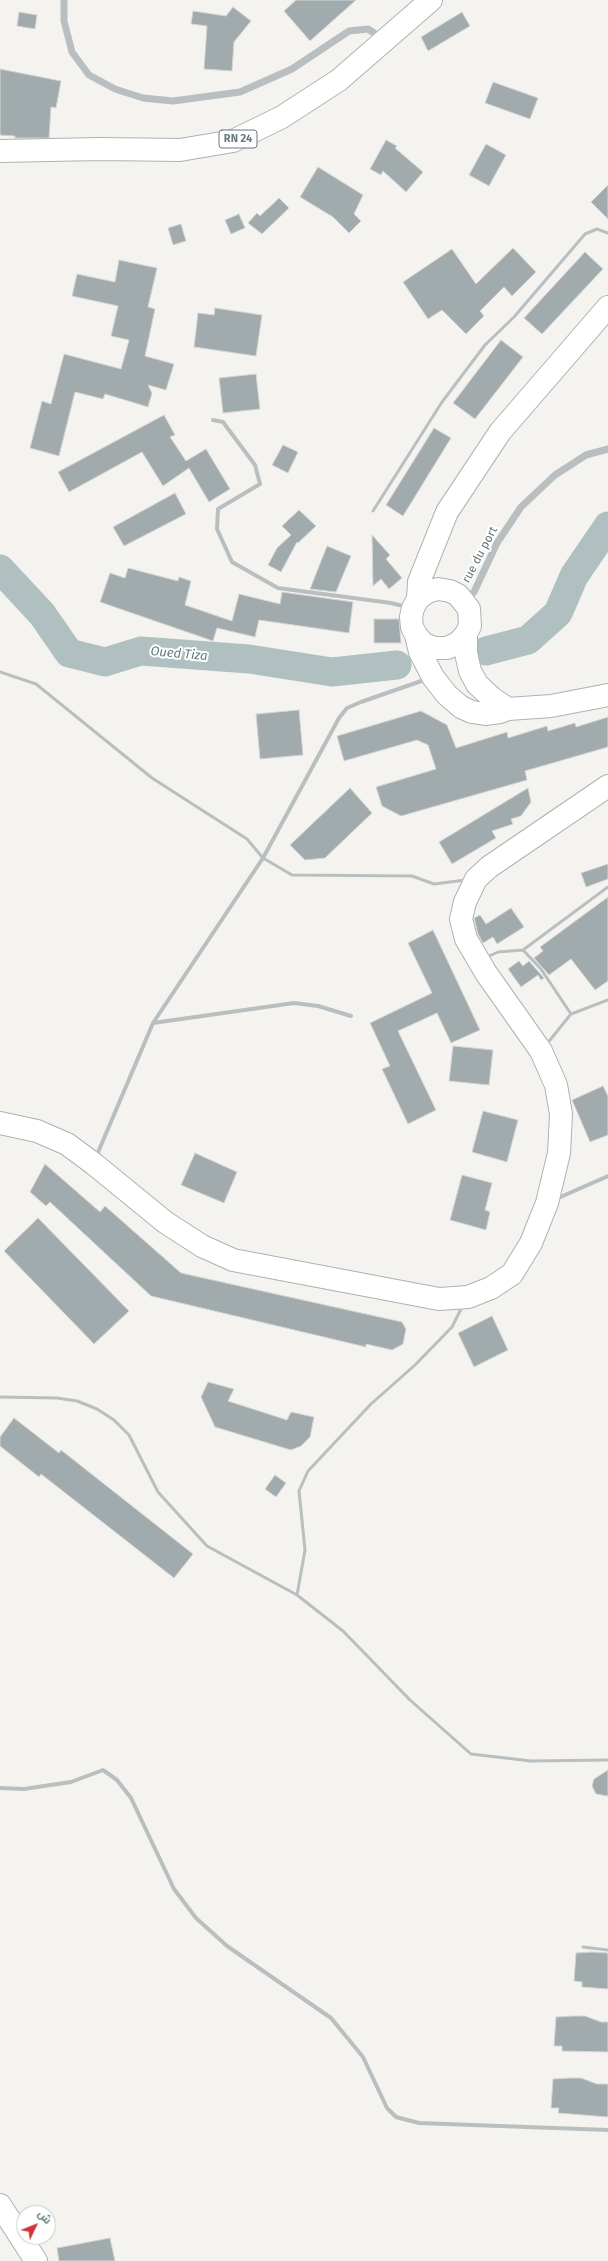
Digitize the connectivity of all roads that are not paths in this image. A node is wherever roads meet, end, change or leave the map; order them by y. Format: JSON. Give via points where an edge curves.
{"nodes":[{"id":1,"x":64,"y":0,"type":"edge"},
{"id":2,"x":431,"y":0,"type":"edge"},
{"id":3,"x":384,"y":40,"type":"junction"},
{"id":4,"x":0,"y":151,"type":"edge"},
{"id":5,"x":608,"y":233,"type":"edge"},
{"id":6,"x":608,"y":307,"type":"edge"},
{"id":7,"x":213,"y":420,"type":"dead end"},
{"id":8,"x":608,"y":449,"type":"edge"},
{"id":9,"x":373,"y":511,"type":"dead end"},
{"id":10,"x":430,"y":556,"type":"junction"},
{"id":11,"x":457,"y":596,"type":"junction"},
{"id":12,"x":416,"y":604,"type":"junction"},
{"id":13,"x":466,"y":634,"type":"junction"},
{"id":14,"x":416,"y":635,"type":"junction"},
{"id":15,"x":0,"y":672,"type":"edge"},
{"id":16,"x":433,"y":677,"type":"junction"},
{"id":17,"x":608,"y":695,"type":"edge"},
{"id":18,"x":508,"y":709,"type":"junction"},
{"id":19,"x":608,"y":786,"type":"edge"},
{"id":20,"x":263,"y":858,"type":"junction"},
{"id":21,"x":476,"y":879,"type":"junction"},
{"id":22,"x":608,"y":887,"type":"edge"},
{"id":23,"x":523,"y":950,"type":"junction"},
{"id":24,"x":479,"y":960,"type":"junction"},
{"id":25,"x":608,"y":1000,"type":"edge"},
{"id":26,"x":570,"y":1014,"type":"junction"},
{"id":27,"x":351,"y":1016,"type":"dead end"},
{"id":28,"x":153,"y":1023,"type":"junction"},
{"id":29,"x":541,"y":1051,"type":"junction"},
{"id":30,"x":0,"y":1123,"type":"edge"},
{"id":31,"x":94,"y":1164,"type":"junction"},
{"id":32,"x":608,"y":1176,"type":"edge"},
{"id":33,"x":547,"y":1203,"type":"junction"},
{"id":34,"x":468,"y":1297,"type":"junction"},
{"id":35,"x":0,"y":1397,"type":"edge"},
{"id":36,"x":297,"y":1595,"type":"junction"},
{"id":37,"x":608,"y":1760,"type":"edge"},
{"id":38,"x":0,"y":1788,"type":"edge"},
{"id":39,"x":583,"y":1947,"type":"dead end"},
{"id":40,"x":608,"y":1950,"type":"edge"},
{"id":41,"x":608,"y":2130,"type":"edge"},
{"id":42,"x":0,"y":2205,"type":"edge"},
{"id":43,"x":36,"y":2261,"type":"edge"}],
"edges":[{"from":1,"to":3,"type":"street","via":[[64,22],[72,52],[89,75],[115,89],[143,98],[173,101],[240,92],[292,69],[355,28],[368,29]]},
{"from":2,"to":3,"type":"main road","number":"RN 24"},
{"from":3,"to":4,"type":"main road","number":"RN 24","via":[[339,80],[282,118],[233,141],[180,150]]},
{"from":5,"to":9,"type":"lane","via":[[597,229],[585,234],[514,317],[484,345],[442,402]]},
{"from":6,"to":10,"type":"main road","via":[[500,432],[447,512]]},
{"from":7,"to":12,"type":"street","via":[[223,422],[255,465],[260,484],[218,509],[217,529],[232,562],[278,588]]},
{"from":8,"to":11,"type":"street","name":"rue du port","via":[[586,455],[555,475],[521,507],[497,543],[474,592]]},
{"from":10,"to":11,"type":"main road","via":[[436,576]]},
{"from":10,"to":12,"type":"main road","via":[[419,582]]},
{"from":11,"to":12,"type":"main road","via":[[438,589],[427,592]]},
{"from":11,"to":13,"type":"main road","via":[[470,617]]},
{"from":12,"to":14,"type":"main road","via":[[412,627]]},
{"from":13,"to":14,"type":"main road","via":[[458,643],[441,648],[424,644]]},
{"from":13,"to":18,"type":"main road","via":[[470,671],[477,684]]},
{"from":14,"to":16,"type":"main road","via":[[420,652]]},
{"from":15,"to":20,"type":"lane","via":[[36,684],[152,778],[247,839]]},
{"from":16,"to":18,"type":"main road","via":[[447,695],[461,707],[472,712],[485,714]]},
{"from":16,"to":20,"type":"street","via":[[347,708],[339,718]]},
{"from":17,"to":18,"type":"main road","via":[[550,706]]},
{"from":19,"to":21,"type":"main road","via":[[489,867]]},
{"from":20,"to":21,"type":"lane","via":[[292,875],[412,876],[434,884]]},
{"from":20,"to":28,"type":"street"},
{"from":21,"to":24,"type":"main road","via":[[465,902],[461,919],[466,939]]},
{"from":22,"to":23,"type":"lane"},
{"from":23,"to":24,"type":"lane","via":[[498,952]]},
{"from":23,"to":26,"type":"lane","via":[[541,969]]},
{"from":24,"to":29,"type":"main road"},
{"from":25,"to":26,"type":"lane"},
{"from":26,"to":29,"type":"lane"},
{"from":27,"to":28,"type":"street","via":[[318,1006],[294,1003]]},
{"from":28,"to":31,"type":"street"},
{"from":29,"to":33,"type":"main road","via":[[556,1085],[561,1114],[559,1153]]},
{"from":30,"to":31,"type":"main road","via":[[49,1136],[67,1144]]},
{"from":31,"to":34,"type":"main road","via":[[166,1222],[202,1246],[233,1260],[440,1299]]},
{"from":32,"to":33,"type":"street"},
{"from":33,"to":34,"type":"main road","via":[[531,1242],[512,1274],[491,1288]]},
{"from":34,"to":36,"type":"lane","via":[[452,1327],[415,1365],[371,1404],[308,1471],[299,1491],[305,1550]]},
{"from":35,"to":36,"type":"lane","via":[[77,1401],[97,1409],[114,1420],[129,1435],[158,1492],[207,1546]]},
{"from":36,"to":37,"type":"lane","via":[[344,1631],[410,1700],[471,1754],[531,1761]]},
{"from":38,"to":41,"type":"street","via":[[24,1789],[71,1782],[103,1770],[117,1780],[131,1798],[174,1889],[196,1918],[228,1946],[331,2018],[363,2057],[387,2108],[396,2117],[419,2123]]},
{"from":39,"to":40,"type":"lane"},
{"from":42,"to":43,"type":"main road"}]}
